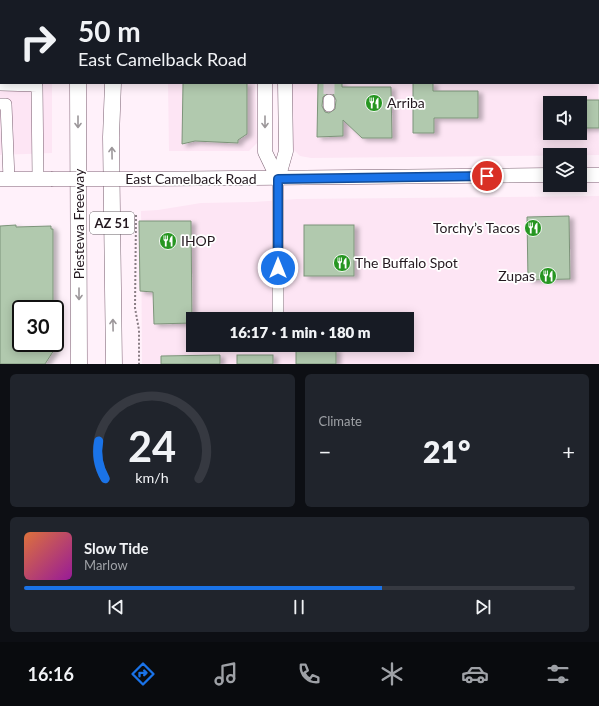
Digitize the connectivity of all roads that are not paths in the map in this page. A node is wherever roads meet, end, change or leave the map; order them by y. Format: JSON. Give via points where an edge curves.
{"nodes":[{"id":1,"x":78,"y":84,"type":"edge"},
{"id":2,"x":113,"y":84,"type":"edge"},
{"id":3,"x":265,"y":84,"type":"edge"},
{"id":4,"x":285,"y":84,"type":"edge"},
{"id":5,"x":0,"y":85,"type":"edge"},
{"id":6,"x":0,"y":104,"type":"edge"},
{"id":7,"x":543,"y":175,"type":"edge"},
{"id":8,"x":587,"y":175,"type":"edge"},
{"id":9,"x":599,"y":175,"type":"edge"},
{"id":10,"x":4,"y":179,"type":"edge"},
{"id":11,"x":278,"y":179,"type":"junction"},
{"id":12,"x":44,"y":180,"type":"junction"},
{"id":13,"x":278,"y":312,"type":"edge"},
{"id":14,"x":79,"y":364,"type":"edge"},
{"id":15,"x":114,"y":364,"type":"edge"}],
"edges":[{"from":1,"to":14,"type":"highway","name":"Piestewa Freeway","number":"AZ 51","one_way":true},
{"from":15,"to":2,"type":"highway","number":"AZ 51","one_way":true},
{"from":3,"to":11,"type":"main road","one_way":true,"via":[[265,152]]},
{"from":4,"to":11,"type":"main road","via":[[286,151]]},
{"from":5,"to":12,"type":"street","via":[[37,86]]},
{"from":6,"to":10,"type":"street","via":[[6,104]]},
{"from":7,"to":11,"type":"main road","name":"East Camelback Road"},
{"from":8,"to":9,"type":"main road"},
{"from":10,"to":12,"type":"main road","name":"East Camelback Road"},
{"from":11,"to":12,"type":"main road","name":"East Camelback Road","bridge":true},
{"from":11,"to":13,"type":"street"}]}
